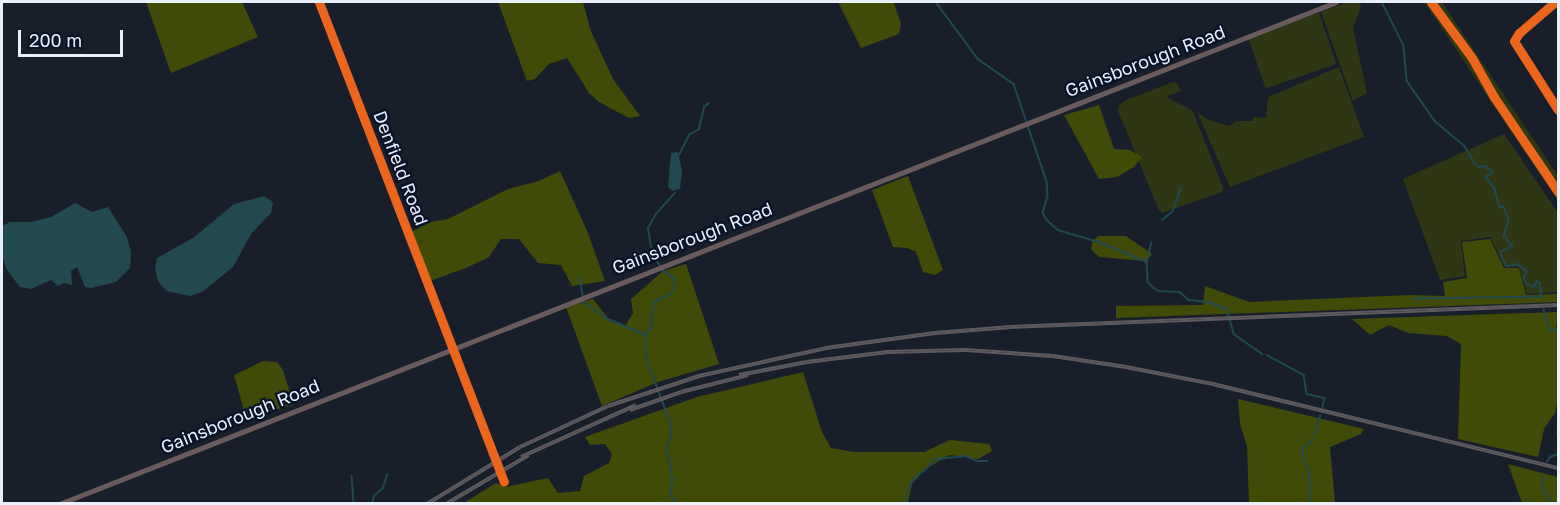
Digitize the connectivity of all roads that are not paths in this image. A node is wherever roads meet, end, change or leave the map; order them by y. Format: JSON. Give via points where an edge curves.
{"nodes":[{"id":1,"x":319,"y":2,"type":"edge"},
{"id":2,"x":1336,"y":2,"type":"edge"},
{"id":3,"x":1557,"y":2,"type":"edge"},
{"id":4,"x":1558,"y":110,"type":"edge"},
{"id":5,"x":453,"y":347,"type":"junction"},
{"id":6,"x":504,"y":482,"type":"dead end"},
{"id":7,"x":59,"y":504,"type":"edge"}],
"edges":[{"from":1,"to":5,"type":"street","name":"Denfield Road"},
{"from":2,"to":5,"type":"main road","name":"Gainsborough Road"},
{"from":3,"to":4,"type":"street","via":[[1514,41]]},
{"from":5,"to":6,"type":"street","bridge":true},
{"from":5,"to":7,"type":"main road","name":"Gainsborough Road"}]}
